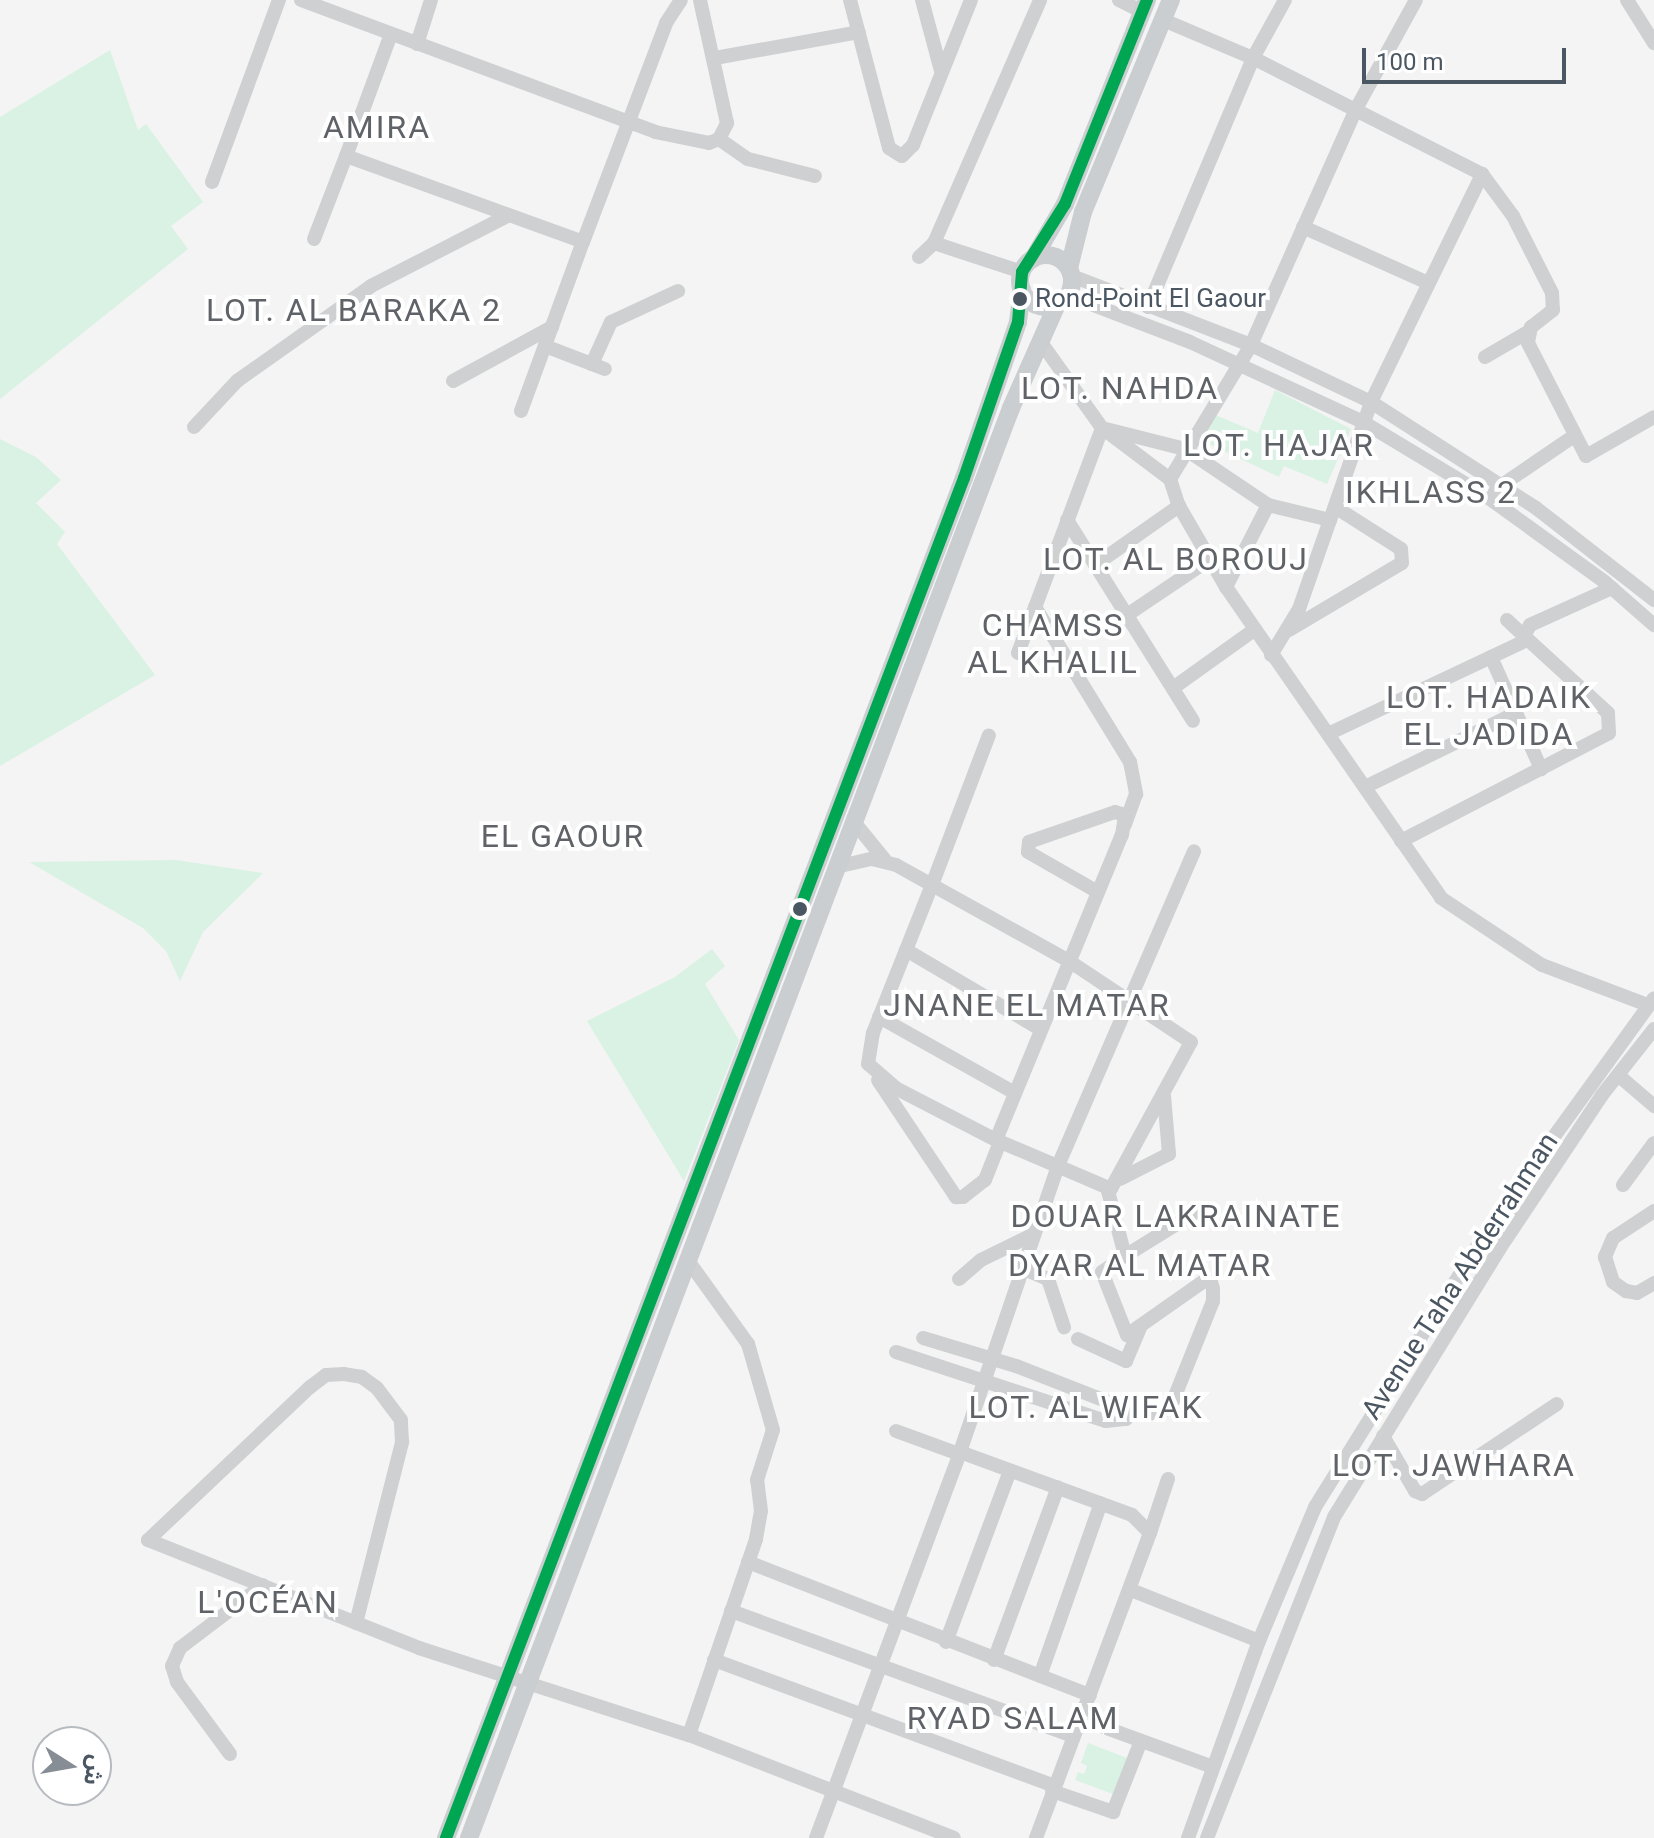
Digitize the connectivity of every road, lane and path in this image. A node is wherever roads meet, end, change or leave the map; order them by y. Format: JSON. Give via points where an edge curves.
{"nodes":[{"id":1,"x":279,"y":0,"type":"edge"},
{"id":2,"x":301,"y":0,"type":"edge"},
{"id":3,"x":431,"y":0,"type":"edge"},
{"id":4,"x":681,"y":0,"type":"edge"},
{"id":5,"x":700,"y":0,"type":"edge"},
{"id":6,"x":850,"y":0,"type":"edge"},
{"id":7,"x":922,"y":0,"type":"edge"},
{"id":8,"x":971,"y":0,"type":"edge"},
{"id":9,"x":1040,"y":0,"type":"edge"},
{"id":10,"x":1119,"y":0,"type":"edge"},
{"id":11,"x":1171,"y":0,"type":"edge"},
{"id":12,"x":1285,"y":0,"type":"edge"},
{"id":13,"x":1416,"y":0,"type":"edge"},
{"id":14,"x":1627,"y":0,"type":"edge"},
{"id":15,"x":1144,"y":5,"type":"edge"},
{"id":16,"x":1161,"y":19,"type":"junction"},
{"id":17,"x":859,"y":32,"type":"junction"},
{"id":18,"x":391,"y":34,"type":"junction"},
{"id":19,"x":1654,"y":43,"type":"edge"},
{"id":20,"x":417,"y":44,"type":"junction"},
{"id":21,"x":715,"y":58,"type":"junction"},
{"id":22,"x":1253,"y":58,"type":"junction"},
{"id":23,"x":941,"y":71,"type":"junction"},
{"id":24,"x":1356,"y":109,"type":"junction"},
{"id":25,"x":630,"y":122,"type":"junction"},
{"id":26,"x":719,"y":139,"type":"junction"},
{"id":27,"x":346,"y":156,"type":"junction"},
{"id":28,"x":1482,"y":174,"type":"junction"},
{"id":29,"x":815,"y":176,"type":"dead end"},
{"id":30,"x":212,"y":182,"type":"dead end"},
{"id":31,"x":507,"y":216,"type":"junction"},
{"id":32,"x":1303,"y":227,"type":"junction"},
{"id":33,"x":314,"y":239,"type":"dead end"},
{"id":34,"x":583,"y":242,"type":"junction"},
{"id":35,"x":934,"y":243,"type":"junction"},
{"id":36,"x":919,"y":257,"type":"dead end"},
{"id":37,"x":1070,"y":272,"type":"junction"},
{"id":38,"x":1025,"y":273,"type":"junction"},
{"id":39,"x":1426,"y":282,"type":"junction"},
{"id":40,"x":678,"y":291,"type":"dead end"},
{"id":41,"x":1060,"y":303,"type":"junction"},
{"id":42,"x":1148,"y":307,"type":"junction"},
{"id":43,"x":552,"y":327,"type":"junction"},
{"id":44,"x":1528,"y":332,"type":"junction"},
{"id":45,"x":1040,"y":341,"type":"junction"},
{"id":46,"x":1251,"y":345,"type":"junction"},
{"id":47,"x":545,"y":346,"type":"junction"},
{"id":48,"x":1485,"y":357,"type":"dead end"},
{"id":49,"x":1238,"y":363,"type":"junction"},
{"id":50,"x":453,"y":381,"type":"dead end"},
{"id":51,"x":1371,"y":402,"type":"junction"},
{"id":52,"x":521,"y":411,"type":"dead end"},
{"id":53,"x":1654,"y":417,"type":"edge"},
{"id":54,"x":1363,"y":422,"type":"junction"},
{"id":55,"x":194,"y":427,"type":"dead end"},
{"id":56,"x":1102,"y":428,"type":"junction"},
{"id":57,"x":1574,"y":436,"type":"junction"},
{"id":58,"x":1185,"y":449,"type":"junction"},
{"id":59,"x":1170,"y":479,"type":"junction"},
{"id":60,"x":1501,"y":484,"type":"junction"},
{"id":61,"x":1486,"y":496,"type":"junction"},
{"id":62,"x":1268,"y":505,"type":"junction"},
{"id":63,"x":1179,"y":506,"type":"junction"},
{"id":64,"x":1332,"y":514,"type":"junction"},
{"id":65,"x":1067,"y":520,"type":"junction"},
{"id":66,"x":1210,"y":559,"type":"junction"},
{"id":67,"x":1095,"y":565,"type":"junction"},
{"id":68,"x":1226,"y":587,"type":"junction"},
{"id":69,"x":1612,"y":588,"type":"junction"},
{"id":70,"x":1654,"y":600,"type":"edge"},
{"id":71,"x":1035,"y":607,"type":"junction"},
{"id":72,"x":1127,"y":615,"type":"junction"},
{"id":73,"x":1507,"y":620,"type":"dead end"},
{"id":74,"x":1654,"y":625,"type":"edge"},
{"id":75,"x":1254,"y":630,"type":"junction"},
{"id":76,"x":1288,"y":631,"type":"junction"},
{"id":77,"x":1526,"y":638,"type":"junction"},
{"id":78,"x":1018,"y":653,"type":"dead end"},
{"id":79,"x":1271,"y":655,"type":"junction"},
{"id":80,"x":1491,"y":657,"type":"junction"},
{"id":81,"x":1173,"y":688,"type":"junction"},
{"id":82,"x":1516,"y":713,"type":"junction"},
{"id":83,"x":1193,"y":721,"type":"dead end"},
{"id":84,"x":1328,"y":734,"type":"junction"},
{"id":85,"x":989,"y":735,"type":"dead end"},
{"id":86,"x":1541,"y":769,"type":"junction"},
{"id":87,"x":1365,"y":787,"type":"junction"},
{"id":88,"x":854,"y":822,"type":"junction"},
{"id":89,"x":1125,"y":825,"type":"junction"},
{"id":90,"x":1401,"y":841,"type":"junction"},
{"id":91,"x":1194,"y":851,"type":"dead end"},
{"id":92,"x":885,"y":861,"type":"junction"},
{"id":93,"x":836,"y":867,"type":"junction"},
{"id":94,"x":932,"y":885,"type":"junction"},
{"id":95,"x":1096,"y":891,"type":"junction"},
{"id":96,"x":906,"y":950,"type":"junction"},
{"id":97,"x":1069,"y":961,"type":"junction"},
{"id":98,"x":1132,"y":1000,"type":"junction"},
{"id":99,"x":1651,"y":1002,"type":"edge"},
{"id":100,"x":879,"y":1017,"type":"junction"},
{"id":101,"x":1040,"y":1029,"type":"junction"},
{"id":102,"x":1654,"y":1029,"type":"edge"},
{"id":103,"x":874,"y":1073,"type":"junction"},
{"id":104,"x":1618,"y":1075,"type":"junction"},
{"id":105,"x":1015,"y":1093,"type":"junction"},
{"id":106,"x":1164,"y":1096,"type":"junction"},
{"id":107,"x":1654,"y":1106,"type":"edge"},
{"id":108,"x":998,"y":1141,"type":"junction"},
{"id":109,"x":1654,"y":1143,"type":"edge"},
{"id":110,"x":1057,"y":1168,"type":"junction"},
{"id":111,"x":1119,"y":1179,"type":"junction"},
{"id":112,"x":1623,"y":1185,"type":"dead end"},
{"id":113,"x":1108,"y":1191,"type":"junction"},
{"id":114,"x":1198,"y":1211,"type":"dead end"},
{"id":115,"x":1654,"y":1211,"type":"edge"},
{"id":116,"x":1034,"y":1234,"type":"junction"},
{"id":117,"x":678,"y":1235,"type":"junction"},
{"id":118,"x":692,"y":1254,"type":"junction"},
{"id":119,"x":1125,"y":1256,"type":"junction"},
{"id":120,"x":1022,"y":1268,"type":"junction"},
{"id":121,"x":959,"y":1279,"type":"dead end"},
{"id":122,"x":1654,"y":1283,"type":"edge"},
{"id":123,"x":1142,"y":1326,"type":"junction"},
{"id":124,"x":1064,"y":1327,"type":"dead end"},
{"id":125,"x":923,"y":1338,"type":"dead end"},
{"id":126,"x":1078,"y":1339,"type":"dead end"},
{"id":127,"x":896,"y":1352,"type":"dead end"},
{"id":128,"x":991,"y":1358,"type":"junction"},
{"id":129,"x":984,"y":1377,"type":"junction"},
{"id":130,"x":1557,"y":1404,"type":"dead end"},
{"id":131,"x":1127,"y":1414,"type":"junction"},
{"id":132,"x":896,"y":1431,"type":"dead end"},
{"id":133,"x":1383,"y":1436,"type":"junction"},
{"id":134,"x":959,"y":1453,"type":"junction"},
{"id":135,"x":1010,"y":1471,"type":"junction"},
{"id":136,"x":1168,"y":1479,"type":"dead end"},
{"id":137,"x":1058,"y":1487,"type":"junction"},
{"id":138,"x":1101,"y":1503,"type":"junction"},
{"id":139,"x":1150,"y":1533,"type":"junction"},
{"id":140,"x":748,"y":1562,"type":"junction"},
{"id":141,"x":263,"y":1585,"type":"junction"},
{"id":142,"x":1131,"y":1590,"type":"junction"},
{"id":143,"x":731,"y":1611,"type":"junction"},
{"id":144,"x":356,"y":1623,"type":"junction"},
{"id":145,"x":895,"y":1623,"type":"junction"},
{"id":146,"x":1259,"y":1641,"type":"junction"},
{"id":147,"x":946,"y":1642,"type":"junction"},
{"id":148,"x":714,"y":1660,"type":"junction"},
{"id":149,"x":994,"y":1660,"type":"junction"},
{"id":150,"x":878,"y":1669,"type":"junction"},
{"id":151,"x":512,"y":1676,"type":"junction"},
{"id":152,"x":1040,"y":1676,"type":"junction"},
{"id":153,"x":532,"y":1682,"type":"junction"},
{"id":154,"x":1090,"y":1695,"type":"junction"},
{"id":155,"x":862,"y":1715,"type":"junction"},
{"id":156,"x":1079,"y":1718,"type":"junction"},
{"id":157,"x":689,"y":1735,"type":"junction"},
{"id":158,"x":1072,"y":1736,"type":"junction"},
{"id":159,"x":1141,"y":1741,"type":"junction"},
{"id":160,"x":230,"y":1754,"type":"dead end"},
{"id":161,"x":1213,"y":1767,"type":"junction"},
{"id":162,"x":1053,"y":1789,"type":"junction"},
{"id":163,"x":832,"y":1792,"type":"junction"},
{"id":164,"x":446,"y":1838,"type":"edge"},
{"id":165,"x":469,"y":1838,"type":"edge"},
{"id":166,"x":816,"y":1838,"type":"edge"},
{"id":167,"x":954,"y":1838,"type":"edge"},
{"id":168,"x":1036,"y":1838,"type":"edge"},
{"id":169,"x":1188,"y":1838,"type":"edge"},
{"id":170,"x":1207,"y":1838,"type":"edge"}],
"edges":[{"from":1,"to":30,"type":"street"},
{"from":2,"to":18,"type":"street"},
{"from":3,"to":20,"type":"street"},
{"from":4,"to":25,"type":"street","via":[[666,23]]},
{"from":5,"to":21,"type":"street"},
{"from":6,"to":17,"type":"street"},
{"from":7,"to":23,"type":"street"},
{"from":8,"to":23,"type":"street"},
{"from":9,"to":35,"type":"street"},
{"from":10,"to":15,"type":"street"},
{"from":11,"to":16,"type":"main road"},
{"from":12,"to":22,"type":"street"},
{"from":13,"to":24,"type":"street"},
{"from":14,"to":19,"type":"street"},
{"from":15,"to":38,"type":"main road","via":[[1065,204]]},
{"from":16,"to":22,"type":"street"},
{"from":16,"to":37,"type":"main road","via":[[1083,212]]},
{"from":17,"to":21,"type":"street"},
{"from":17,"to":23,"type":"street","via":[[887,139],[897,156],[906,155],[913,145]]},
{"from":18,"to":20,"type":"street"},
{"from":18,"to":27,"type":"street"},
{"from":20,"to":25,"type":"street"},
{"from":21,"to":26,"type":"street","via":[[727,123]]},
{"from":22,"to":24,"type":"street"},
{"from":22,"to":42,"type":"street"},
{"from":24,"to":28,"type":"street"},
{"from":24,"to":32,"type":"street"},
{"from":25,"to":26,"type":"street","via":[[686,141]]},
{"from":25,"to":34,"type":"street"},
{"from":26,"to":29,"type":"street","via":[[748,159]]},
{"from":27,"to":31,"type":"street"},
{"from":27,"to":33,"type":"street"},
{"from":28,"to":39,"type":"street"},
{"from":28,"to":44,"type":"street","via":[[1513,216],[1555,301],[1553,310]]},
{"from":31,"to":34,"type":"street"},
{"from":31,"to":55,"type":"street","via":[[371,286],[237,381]]},
{"from":32,"to":39,"type":"street"},
{"from":32,"to":46,"type":"street"},
{"from":34,"to":43,"type":"street"},
{"from":35,"to":36,"type":"street"},
{"from":35,"to":38,"type":"street"},
{"from":37,"to":38,"type":"main road","via":[[1048,255]]},
{"from":37,"to":41,"type":"main road"},
{"from":37,"to":42,"type":"street"},
{"from":38,"to":41,"type":"main road","via":[[1040,306]]},
{"from":38,"to":117,"type":"main road","via":[[1018,322],[986,418]]},
{"from":39,"to":51,"type":"street"},
{"from":40,"to":47,"type":"street","via":[[611,322],[599,366]]},
{"from":41,"to":45,"type":"main road"},
{"from":41,"to":49,"type":"street","via":[[1088,303]]},
{"from":42,"to":46,"type":"street"},
{"from":43,"to":47,"type":"street"},
{"from":43,"to":50,"type":"street"},
{"from":44,"to":48,"type":"street"},
{"from":44,"to":57,"type":"street","via":[[1533,358]]},
{"from":45,"to":56,"type":"street"},
{"from":45,"to":88,"type":"main road"},
{"from":46,"to":49,"type":"street"},
{"from":46,"to":51,"type":"street"},
{"from":47,"to":52,"type":"street"},
{"from":49,"to":54,"type":"street"},
{"from":49,"to":58,"type":"street"},
{"from":51,"to":54,"type":"street"},
{"from":51,"to":60,"type":"street"},
{"from":53,"to":57,"type":"street","via":[[1586,456]]},
{"from":54,"to":61,"type":"street"},
{"from":54,"to":64,"type":"street"},
{"from":56,"to":58,"type":"street"},
{"from":56,"to":59,"type":"street"},
{"from":56,"to":65,"type":"street"},
{"from":57,"to":60,"type":"street"},
{"from":58,"to":59,"type":"street"},
{"from":58,"to":62,"type":"street"},
{"from":59,"to":63,"type":"street"},
{"from":60,"to":61,"type":"street"},
{"from":60,"to":70,"type":"street"},
{"from":61,"to":69,"type":"street"},
{"from":62,"to":64,"type":"street"},
{"from":62,"to":68,"type":"street"},
{"from":63,"to":66,"type":"street"},
{"from":63,"to":67,"type":"street"},
{"from":64,"to":76,"type":"street"},
{"from":64,"to":76,"type":"street","via":[[1401,549],[1402,563]]},
{"from":65,"to":67,"type":"street"},
{"from":65,"to":71,"type":"street"},
{"from":66,"to":68,"type":"street"},
{"from":66,"to":72,"type":"street"},
{"from":67,"to":72,"type":"street"},
{"from":68,"to":75,"type":"street"},
{"from":69,"to":74,"type":"street"},
{"from":69,"to":77,"type":"street","via":[[1530,625]]},
{"from":71,"to":78,"type":"street"},
{"from":71,"to":89,"type":"street","via":[[1130,762],[1136,794]]},
{"from":72,"to":81,"type":"street"},
{"from":73,"to":77,"type":"street"},
{"from":75,"to":79,"type":"street"},
{"from":75,"to":81,"type":"street"},
{"from":76,"to":79,"type":"street"},
{"from":77,"to":80,"type":"street"},
{"from":77,"to":86,"type":"street","via":[[1610,718],[1604,738]]},
{"from":79,"to":84,"type":"street"},
{"from":80,"to":82,"type":"street"},
{"from":80,"to":84,"type":"street"},
{"from":81,"to":83,"type":"street"},
{"from":82,"to":86,"type":"street"},
{"from":82,"to":87,"type":"street"},
{"from":84,"to":87,"type":"street"},
{"from":85,"to":94,"type":"street"},
{"from":86,"to":90,"type":"street"},
{"from":87,"to":90,"type":"street"},
{"from":88,"to":92,"type":"street"},
{"from":88,"to":93,"type":"main road"},
{"from":89,"to":95,"type":"street"},
{"from":89,"to":95,"type":"street","via":[[1124,813],[1115,812],[1027,845],[1028,852]]},
{"from":90,"to":99,"type":"street","via":[[1452,909],[1542,965]]},
{"from":91,"to":98,"type":"street"},
{"from":92,"to":93,"type":"street","via":[[860,859]]},
{"from":92,"to":94,"type":"street"},
{"from":93,"to":118,"type":"main road"},
{"from":94,"to":96,"type":"street"},
{"from":94,"to":97,"type":"street"},
{"from":95,"to":97,"type":"street"},
{"from":96,"to":100,"type":"street"},
{"from":96,"to":101,"type":"street"},
{"from":97,"to":98,"type":"street"},
{"from":97,"to":101,"type":"street"},
{"from":98,"to":106,"type":"street","via":[[1191,1042]]},
{"from":98,"to":110,"type":"street"},
{"from":99,"to":146,"type":"street","name":"Avenue Taha Abderrahman","via":[[1521,1179],[1352,1444],[1315,1507]]},
{"from":100,"to":103,"type":"street","via":[[866,1055]]},
{"from":100,"to":105,"type":"street"},
{"from":101,"to":105,"type":"street"},
{"from":102,"to":104,"type":"street","name":"Avenue Taha Abderrahman"},
{"from":103,"to":108,"type":"street"},
{"from":103,"to":108,"type":"street","via":[[956,1197],[985,1180]]},
{"from":104,"to":107,"type":"street"},
{"from":104,"to":133,"type":"street","name":"Avenue Taha Abderrahman"},
{"from":105,"to":108,"type":"street"},
{"from":106,"to":111,"type":"street"},
{"from":106,"to":111,"type":"street","via":[[1169,1154]]},
{"from":108,"to":110,"type":"street"},
{"from":109,"to":112,"type":"street"},
{"from":110,"to":113,"type":"street"},
{"from":110,"to":116,"type":"street"},
{"from":111,"to":113,"type":"street"},
{"from":113,"to":119,"type":"street"},
{"from":114,"to":119,"type":"street"},
{"from":115,"to":122,"type":"street","via":[[1613,1238],[1605,1257],[1613,1282],[1626,1291],[1637,1293]]},
{"from":116,"to":120,"type":"street"},
{"from":116,"to":121,"type":"street","via":[[1003,1247]]},
{"from":117,"to":118,"type":"main road"},
{"from":117,"to":151,"type":"main road"},
{"from":118,"to":140,"type":"street","via":[[739,1326],[771,1415],[773,1438],[757,1480],[760,1524]]},
{"from":118,"to":153,"type":"main road"},
{"from":119,"to":123,"type":"street","via":[[1102,1272],[1127,1335]]},
{"from":120,"to":124,"type":"street","via":[[1048,1279]]},
{"from":120,"to":128,"type":"street"},
{"from":123,"to":126,"type":"street","via":[[1126,1361]]},
{"from":123,"to":131,"type":"street","via":[[1200,1283],[1211,1282],[1213,1301],[1171,1406],[1160,1413]]},
{"from":125,"to":128,"type":"street"},
{"from":127,"to":129,"type":"street"},
{"from":128,"to":129,"type":"street"},
{"from":128,"to":131,"type":"street","via":[[1116,1405]]},
{"from":129,"to":131,"type":"street","via":[[1106,1421],[1122,1422]]},
{"from":129,"to":134,"type":"street"},
{"from":130,"to":133,"type":"street","via":[[1422,1494],[1415,1491]]},
{"from":132,"to":134,"type":"street"},
{"from":133,"to":170,"type":"street","name":"Avenue Taha Abderrahman","via":[[1334,1517]]},
{"from":134,"to":135,"type":"street"},
{"from":134,"to":145,"type":"street"},
{"from":135,"to":137,"type":"street"},
{"from":135,"to":147,"type":"street"},
{"from":136,"to":139,"type":"street"},
{"from":137,"to":138,"type":"street"},
{"from":137,"to":149,"type":"street"},
{"from":138,"to":139,"type":"street","via":[[1132,1515]]},
{"from":138,"to":152,"type":"street"},
{"from":139,"to":142,"type":"street"},
{"from":140,"to":143,"type":"street"},
{"from":140,"to":145,"type":"street"},
{"from":141,"to":144,"type":"street"},
{"from":141,"to":144,"type":"street","via":[[148,1540],[310,1387],[326,1375],[362,1377],[392,1402],[401,1420],[402,1442]]},
{"from":141,"to":160,"type":"street","via":[[180,1648],[172,1666],[177,1682]]},
{"from":142,"to":146,"type":"street"},
{"from":142,"to":154,"type":"street"},
{"from":143,"to":148,"type":"street"},
{"from":143,"to":150,"type":"street"},
{"from":144,"to":151,"type":"street"},
{"from":145,"to":147,"type":"street"},
{"from":145,"to":150,"type":"street"},
{"from":146,"to":161,"type":"street","name":"Avenue Taha Abderrahman"},
{"from":147,"to":149,"type":"street"},
{"from":148,"to":155,"type":"street"},
{"from":148,"to":157,"type":"street"},
{"from":149,"to":152,"type":"street"},
{"from":150,"to":155,"type":"street"},
{"from":150,"to":158,"type":"street"},
{"from":151,"to":153,"type":"street"},
{"from":151,"to":164,"type":"main road"},
{"from":152,"to":154,"type":"street"},
{"from":153,"to":157,"type":"street"},
{"from":153,"to":165,"type":"main road"},
{"from":154,"to":156,"type":"street"},
{"from":155,"to":162,"type":"street"},
{"from":155,"to":163,"type":"street"},
{"from":156,"to":158,"type":"street"},
{"from":156,"to":159,"type":"street"},
{"from":157,"to":163,"type":"street"},
{"from":158,"to":162,"type":"street"},
{"from":159,"to":161,"type":"street"},
{"from":159,"to":162,"type":"street","via":[[1113,1812]]},
{"from":161,"to":169,"type":"street","name":"Avenue Taha Abderrahman"},
{"from":162,"to":168,"type":"street"},
{"from":163,"to":166,"type":"street"},
{"from":163,"to":167,"type":"street"}]}
